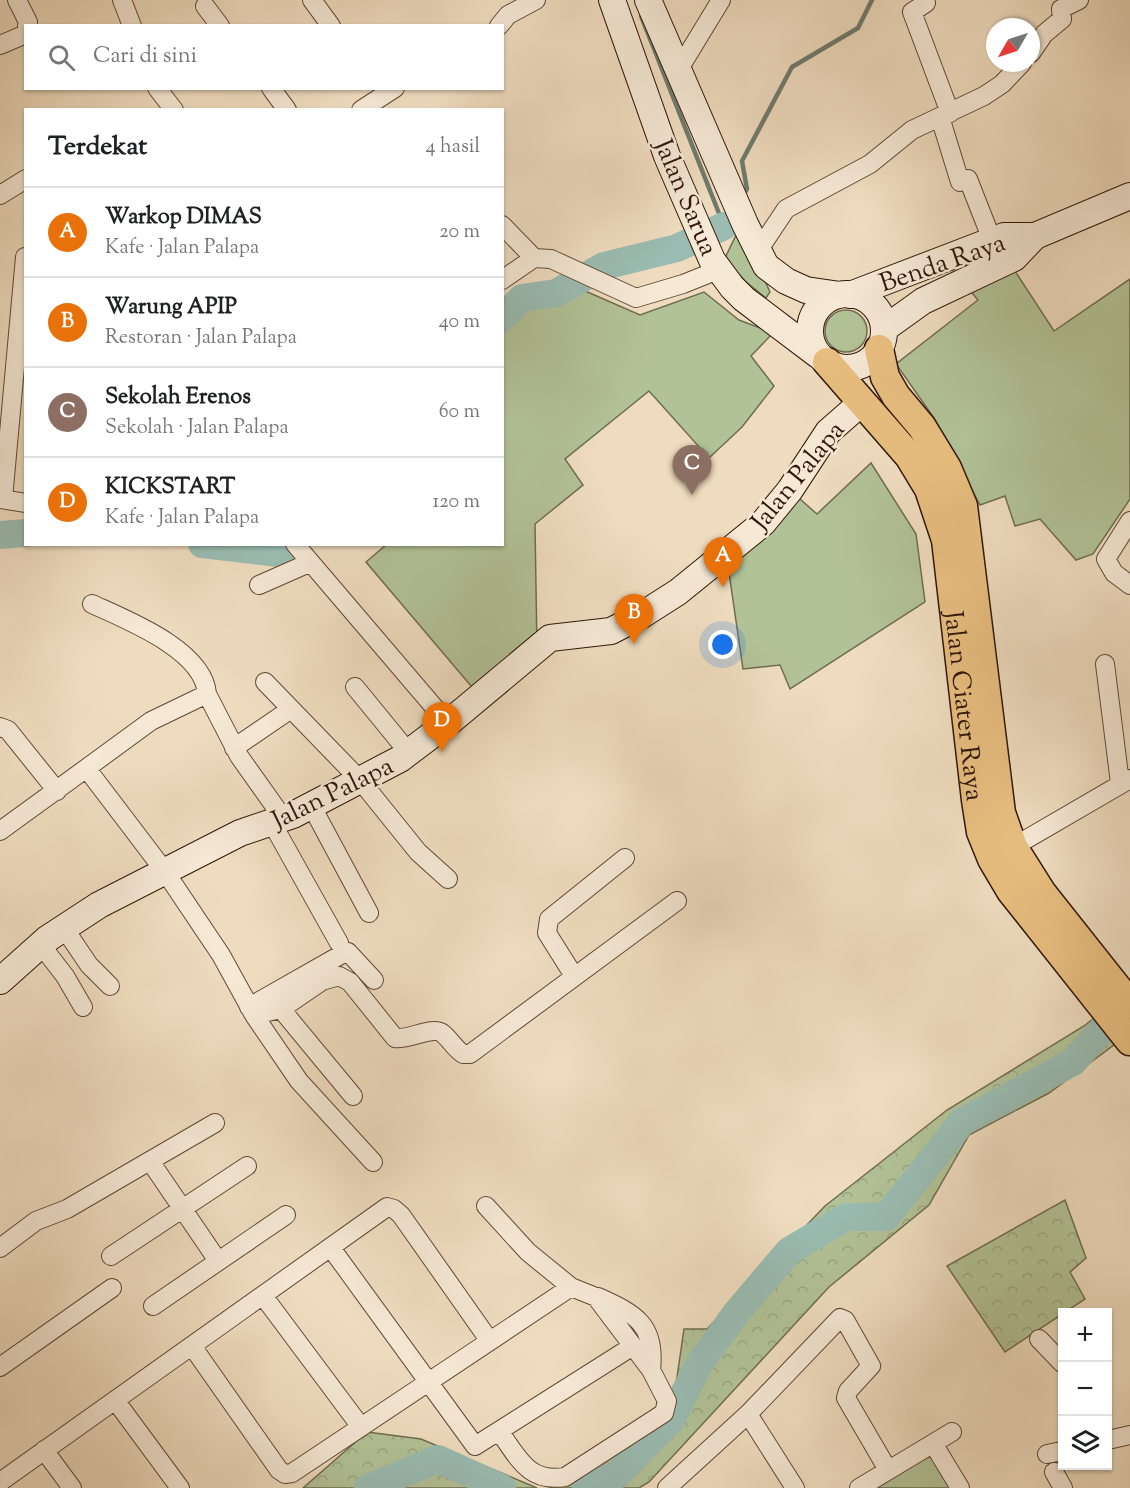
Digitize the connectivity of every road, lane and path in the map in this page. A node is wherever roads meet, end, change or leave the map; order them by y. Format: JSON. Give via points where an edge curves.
{"nodes":[{"id":1,"x":17,"y":0,"type":"edge"},
{"id":2,"x":122,"y":0,"type":"edge"},
{"id":3,"x":312,"y":0,"type":"edge"},
{"id":4,"x":536,"y":0,"type":"edge"},
{"id":5,"x":612,"y":0,"type":"edge"},
{"id":6,"x":648,"y":0,"type":"edge"},
{"id":7,"x":721,"y":0,"type":"edge"},
{"id":8,"x":924,"y":0,"type":"edge"},
{"id":9,"x":1079,"y":0,"type":"edge"},
{"id":10,"x":205,"y":6,"type":"dead end"},
{"id":11,"x":27,"y":24,"type":"edge"},
{"id":12,"x":131,"y":24,"type":"edge"},
{"id":13,"x":218,"y":24,"type":"edge"},
{"id":14,"x":330,"y":24,"type":"edge"},
{"id":15,"x":501,"y":24,"type":"edge"},
{"id":16,"x":24,"y":32,"type":"edge"},
{"id":17,"x":1040,"y":40,"type":"edge"},
{"id":18,"x":0,"y":45,"type":"edge"},
{"id":19,"x":679,"y":69,"type":"junction"},
{"id":20,"x":1013,"y":72,"type":"edge"},
{"id":21,"x":159,"y":90,"type":"edge"},
{"id":22,"x":272,"y":90,"type":"edge"},
{"id":23,"x":385,"y":91,"type":"edge"},
{"id":24,"x":172,"y":108,"type":"edge"},
{"id":25,"x":286,"y":108,"type":"edge"},
{"id":26,"x":364,"y":108,"type":"edge"},
{"id":27,"x":945,"y":115,"type":"junction"},
{"id":28,"x":24,"y":180,"type":"edge"},
{"id":29,"x":2,"y":189,"type":"edge"},
{"id":30,"x":1130,"y":196,"type":"edge"},
{"id":31,"x":504,"y":227,"type":"edge"},
{"id":32,"x":1035,"y":236,"type":"junction"},
{"id":33,"x":992,"y":240,"type":"junction"},
{"id":34,"x":758,"y":251,"type":"junction"},
{"id":35,"x":534,"y":258,"type":"junction"},
{"id":36,"x":715,"y":265,"type":"junction"},
{"id":37,"x":504,"y":279,"type":"edge"},
{"id":38,"x":24,"y":291,"type":"edge"},
{"id":39,"x":845,"y":295,"type":"junction"},
{"id":40,"x":882,"y":339,"type":"junction"},
{"id":41,"x":823,"y":358,"type":"junction"},
{"id":42,"x":885,"y":377,"type":"junction"},
{"id":43,"x":861,"y":403,"type":"junction"},
{"id":44,"x":2,"y":499,"type":"edge"},
{"id":45,"x":24,"y":503,"type":"edge"},
{"id":46,"x":1130,"y":521,"type":"edge"},
{"id":47,"x":303,"y":555,"type":"edge"},
{"id":48,"x":259,"y":585,"type":"dead end"},
{"id":49,"x":1130,"y":585,"type":"edge"},
{"id":50,"x":92,"y":604,"type":"dead end"},
{"id":51,"x":1105,"y":664,"type":"dead end"},
{"id":52,"x":265,"y":682,"type":"dead end"},
{"id":53,"x":355,"y":687,"type":"dead end"},
{"id":54,"x":207,"y":694,"type":"junction"},
{"id":55,"x":291,"y":709,"type":"junction"},
{"id":56,"x":440,"y":714,"type":"dead end"},
{"id":57,"x":0,"y":727,"type":"edge"},
{"id":58,"x":234,"y":748,"type":"junction"},
{"id":59,"x":410,"y":753,"type":"junction"},
{"id":60,"x":84,"y":770,"type":"junction"},
{"id":61,"x":360,"y":780,"type":"junction"},
{"id":62,"x":1125,"y":781,"type":"edge"},
{"id":63,"x":57,"y":791,"type":"junction"},
{"id":64,"x":311,"y":805,"type":"junction"},
{"id":65,"x":278,"y":821,"type":"junction"},
{"id":66,"x":0,"y":831,"type":"edge"},
{"id":67,"x":1013,"y":847,"type":"junction"},
{"id":68,"x":625,"y":858,"type":"dead end"},
{"id":69,"x":166,"y":873,"type":"junction"},
{"id":70,"x":448,"y":879,"type":"dead end"},
{"id":71,"x":677,"y":901,"type":"dead end"},
{"id":72,"x":369,"y":913,"type":"dead end"},
{"id":73,"x":64,"y":928,"type":"junction"},
{"id":74,"x":339,"y":943,"type":"dead end"},
{"id":75,"x":41,"y":945,"type":"junction"},
{"id":76,"x":574,"y":976,"type":"junction"},
{"id":77,"x":374,"y":980,"type":"dead end"},
{"id":78,"x":0,"y":981,"type":"edge"},
{"id":79,"x":110,"y":986,"type":"dead end"},
{"id":80,"x":1114,"y":996,"type":"edge"},
{"id":81,"x":83,"y":1007,"type":"dead end"},
{"id":82,"x":281,"y":1008,"type":"junction"},
{"id":83,"x":251,"y":1011,"type":"junction"},
{"id":84,"x":1130,"y":1041,"type":"edge"},
{"id":85,"x":352,"y":1096,"type":"dead end"},
{"id":86,"x":215,"y":1123,"type":"dead end"},
{"id":87,"x":150,"y":1161,"type":"junction"},
{"id":88,"x":373,"y":1162,"type":"dead end"},
{"id":89,"x":247,"y":1166,"type":"dead end"},
{"id":90,"x":486,"y":1206,"type":"dead end"},
{"id":91,"x":182,"y":1210,"type":"junction"},
{"id":92,"x":286,"y":1215,"type":"dead end"},
{"id":93,"x":0,"y":1248,"type":"edge"},
{"id":94,"x":331,"y":1248,"type":"junction"},
{"id":95,"x":111,"y":1256,"type":"dead end"},
{"id":96,"x":218,"y":1261,"type":"junction"},
{"id":97,"x":571,"y":1287,"type":"junction"},
{"id":98,"x":112,"y":1288,"type":"dead end"},
{"id":99,"x":264,"y":1297,"type":"junction"},
{"id":100,"x":596,"y":1297,"type":"junction"},
{"id":101,"x":153,"y":1306,"type":"dead end"},
{"id":102,"x":1039,"y":1339,"type":"dead end"},
{"id":103,"x":489,"y":1340,"type":"junction"},
{"id":104,"x":192,"y":1346,"type":"junction"},
{"id":105,"x":633,"y":1346,"type":"junction"},
{"id":106,"x":1061,"y":1362,"type":"edge"},
{"id":107,"x":0,"y":1367,"type":"edge"},
{"id":108,"x":651,"y":1370,"type":"junction"},
{"id":109,"x":427,"y":1382,"type":"junction"},
{"id":110,"x":115,"y":1400,"type":"junction"},
{"id":111,"x":748,"y":1414,"type":"junction"},
{"id":112,"x":361,"y":1427,"type":"junction"},
{"id":113,"x":499,"y":1431,"type":"junction"},
{"id":114,"x":952,"y":1432,"type":"dead end"},
{"id":115,"x":1130,"y":1435,"type":"edge"},
{"id":116,"x":1112,"y":1439,"type":"edge"},
{"id":117,"x":934,"y":1445,"type":"junction"},
{"id":118,"x":45,"y":1450,"type":"junction"},
{"id":119,"x":888,"y":1470,"type":"junction"},
{"id":120,"x":286,"y":1480,"type":"edge"},
{"id":121,"x":0,"y":1482,"type":"edge"},
{"id":122,"x":72,"y":1488,"type":"edge"},
{"id":123,"x":180,"y":1488,"type":"edge"},
{"id":124,"x":667,"y":1488,"type":"edge"},
{"id":125,"x":795,"y":1488,"type":"edge"},
{"id":126,"x":860,"y":1488,"type":"edge"},
{"id":127,"x":960,"y":1488,"type":"edge"}],
"edges":[{"from":1,"to":11,"type":"street"},
{"from":2,"to":12,"type":"street"},
{"from":3,"to":14,"type":"street"},
{"from":4,"to":15,"type":"street","via":[[508,15]]},
{"from":5,"to":36,"type":"street","name":"Jalan Sarua","via":[[692,218]]},
{"from":6,"to":19,"type":"street","name":"Jalan Sarua"},
{"from":7,"to":19,"type":"street"},
{"from":8,"to":27,"type":"street","via":[[926,3],[912,12]]},
{"from":9,"to":17,"type":"street","via":[[1061,9],[1062,19]]},
{"from":10,"to":13,"type":"street"},
{"from":16,"to":18,"type":"street"},
{"from":19,"to":34,"type":"street","name":"Jalan Sarua"},
{"from":20,"to":27,"type":"street","via":[[1002,84]]},
{"from":21,"to":24,"type":"street"},
{"from":22,"to":25,"type":"street"},
{"from":23,"to":26,"type":"street"},
{"from":27,"to":33,"type":"street","via":[[960,182],[968,179]]},
{"from":27,"to":34,"type":"street","via":[[912,130],[870,164],[786,209]]},
{"from":28,"to":29,"type":"street"},
{"from":30,"to":32,"type":"street","name":"Benda Raya"},
{"from":31,"to":35,"type":"street"},
{"from":32,"to":33,"type":"street","name":"Benda Raya"},
{"from":32,"to":40,"type":"street","name":"Benda Raya","via":[[1014,258],[923,301]]},
{"from":33,"to":39,"type":"street","name":"Benda Raya"},
{"from":34,"to":39,"type":"street","name":"Jalan Sarua","via":[[766,266],[786,281],[806,290]]},
{"from":35,"to":36,"type":"street","via":[[551,259],[636,298],[683,284]]},
{"from":35,"to":37,"type":"street"},
{"from":36,"to":41,"type":"street","name":"Jalan Sarua","via":[[744,299]]},
{"from":38,"to":44,"type":"street"},
{"from":39,"to":40,"type":"street","via":[[869,302],[876,310]]},
{"from":39,"to":41,"type":"street","via":[[822,304],[811,322],[813,344]]},
{"from":40,"to":41,"type":"street","via":[[874,356],[858,367],[838,367]]},
{"from":40,"to":42,"type":"main road","name":"Jalan Ciater Raya"},
{"from":41,"to":43,"type":"main road","name":"Jalan Ciater Raya"},
{"from":42,"to":43,"type":"main road"},
{"from":42,"to":67,"type":"main road","name":"Jalan Ciater Raya","via":[[948,468],[963,506],[993,765],[1001,813]]},
{"from":43,"to":59,"type":"street","name":"Jalan Palapa","via":[[828,432],[763,523],[696,578],[611,631],[545,641]]},
{"from":43,"to":80,"type":"main road","name":"Jalan Ciater Raya","via":[[909,456],[929,489],[946,540],[976,800],[981,832],[992,858],[1011,891]]},
{"from":44,"to":45,"type":"street"},
{"from":46,"to":49,"type":"street","via":[[1106,559],[1114,573]]},
{"from":47,"to":48,"type":"street"},
{"from":47,"to":56,"type":"street"},
{"from":50,"to":54,"type":"street","via":[[150,631],[194,664],[206,681]]},
{"from":51,"to":62,"type":"street"},
{"from":52,"to":55,"type":"street"},
{"from":53,"to":59,"type":"street"},
{"from":54,"to":58,"type":"street"},
{"from":54,"to":60,"type":"street","via":[[151,721]]},
{"from":55,"to":58,"type":"street"},
{"from":55,"to":61,"type":"street"},
{"from":57,"to":63,"type":"street","via":[[8,730]]},
{"from":58,"to":65,"type":"street"},
{"from":59,"to":61,"type":"street","name":"Jalan Palapa"},
{"from":60,"to":63,"type":"street"},
{"from":60,"to":69,"type":"street","via":[[94,776]]},
{"from":61,"to":64,"type":"street","name":"Jalan Palapa"},
{"from":61,"to":70,"type":"street","via":[[418,852]]},
{"from":62,"to":67,"type":"street"},
{"from":63,"to":66,"type":"street"},
{"from":64,"to":65,"type":"street","name":"Jalan Palapa"},
{"from":64,"to":72,"type":"street"},
{"from":65,"to":69,"type":"street","name":"Jalan Palapa","via":[[240,833]]},
{"from":65,"to":74,"type":"street"},
{"from":67,"to":80,"type":"main road","name":"Jalan Ciater Raya"},
{"from":68,"to":76,"type":"street","via":[[549,919],[548,933]]},
{"from":69,"to":73,"type":"street","name":"Jalan Palapa","via":[[99,905]]},
{"from":69,"to":83,"type":"street","via":[[221,955]]},
{"from":71,"to":76,"type":"street"},
{"from":73,"to":75,"type":"street","name":"Jalan Palapa"},
{"from":73,"to":79,"type":"street","via":[[89,965]]},
{"from":75,"to":78,"type":"street","name":"Jalan Palapa"},
{"from":75,"to":81,"type":"street"},
{"from":76,"to":82,"type":"street","via":[[471,1054],[463,1054],[433,1030],[406,1040],[395,1038],[350,982],[339,976],[322,981]]},
{"from":77,"to":83,"type":"street","via":[[348,952],[344,953]]},
{"from":80,"to":84,"type":"main road","name":"Jalan Ciater Raya"},
{"from":82,"to":83,"type":"street"},
{"from":82,"to":85,"type":"street"},
{"from":83,"to":88,"type":"street","via":[[299,1081]]},
{"from":86,"to":87,"type":"street"},
{"from":87,"to":91,"type":"street"},
{"from":87,"to":93,"type":"street","via":[[67,1209],[36,1221]]},
{"from":89,"to":91,"type":"street"},
{"from":90,"to":97,"type":"street","via":[[528,1252]]},
{"from":91,"to":95,"type":"street"},
{"from":91,"to":96,"type":"street"},
{"from":92,"to":96,"type":"street"},
{"from":94,"to":99,"type":"street"},
{"from":94,"to":103,"type":"street","via":[[387,1207],[394,1209]]},
{"from":94,"to":109,"type":"street"},
{"from":96,"to":101,"type":"street"},
{"from":97,"to":100,"type":"street"},
{"from":97,"to":103,"type":"street"},
{"from":98,"to":107,"type":"street"},
{"from":99,"to":104,"type":"street"},
{"from":99,"to":112,"type":"street"},
{"from":100,"to":105,"type":"street"},
{"from":100,"to":108,"type":"street","via":[[622,1308],[650,1336]]},
{"from":102,"to":106,"type":"street"},
{"from":103,"to":109,"type":"street"},
{"from":104,"to":110,"type":"street"},
{"from":104,"to":120,"type":"street"},
{"from":105,"to":108,"type":"street"},
{"from":105,"to":113,"type":"street"},
{"from":108,"to":113,"type":"street","via":[[667,1401],[664,1413],[565,1477],[551,1479],[535,1474]]},
{"from":109,"to":112,"type":"street"},
{"from":109,"to":113,"type":"street","via":[[475,1446]]},
{"from":110,"to":118,"type":"street"},
{"from":110,"to":123,"type":"street"},
{"from":111,"to":119,"type":"street","via":[[836,1321],[843,1319],[871,1366],[846,1398]]},
{"from":111,"to":124,"type":"street"},
{"from":111,"to":125,"type":"street"},
{"from":112,"to":120,"type":"street"},
{"from":114,"to":117,"type":"street"},
{"from":115,"to":116,"type":"street"},
{"from":117,"to":119,"type":"street"},
{"from":117,"to":127,"type":"street"},
{"from":118,"to":121,"type":"street"},
{"from":118,"to":122,"type":"street"},
{"from":119,"to":126,"type":"street"}]}
